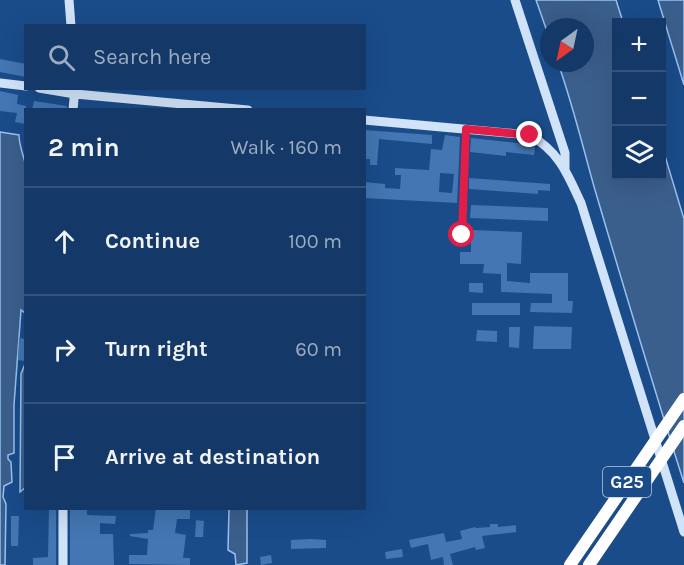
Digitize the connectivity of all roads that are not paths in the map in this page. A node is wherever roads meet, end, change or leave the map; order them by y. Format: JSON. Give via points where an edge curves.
{"nodes":[{"id":1,"x":69,"y":0,"type":"edge"},
{"id":2,"x":515,"y":0,"type":"edge"},
{"id":3,"x":71,"y":24,"type":"edge"},
{"id":4,"x":0,"y":83,"type":"edge"},
{"id":5,"x":24,"y":87,"type":"edge"},
{"id":6,"x":75,"y":91,"type":"edge"},
{"id":7,"x":73,"y":108,"type":"edge"},
{"id":8,"x":230,"y":108,"type":"edge"},
{"id":9,"x":366,"y":120,"type":"edge"},
{"id":10,"x":466,"y":129,"type":"junction"},
{"id":11,"x":565,"y":169,"type":"junction"},
{"id":12,"x":462,"y":235,"type":"dead end"},
{"id":13,"x":684,"y":399,"type":"edge"},
{"id":14,"x":684,"y":426,"type":"edge"},
{"id":15,"x":63,"y":510,"type":"edge"},
{"id":16,"x":684,"y":532,"type":"edge"},
{"id":17,"x":63,"y":565,"type":"edge"},
{"id":18,"x":570,"y":565,"type":"edge"},
{"id":19,"x":589,"y":565,"type":"edge"}],
"edges":[{"from":1,"to":3,"type":"main road"},
{"from":2,"to":11,"type":"main road","via":[[565,153]]},
{"from":4,"to":5,"type":"main road"},
{"from":6,"to":7,"type":"main road"},
{"from":6,"to":8,"type":"main road"},
{"from":9,"to":10,"type":"main road"},
{"from":10,"to":11,"type":"main road","via":[[530,135],[546,145]]},
{"from":10,"to":12,"type":"street"},
{"from":11,"to":16,"type":"main road","via":[[581,203]]},
{"from":13,"to":18,"type":"highway","number":"G25","bridge":true},
{"from":14,"to":19,"type":"highway","number":"G25","bridge":true},
{"from":15,"to":17,"type":"main road"}]}
